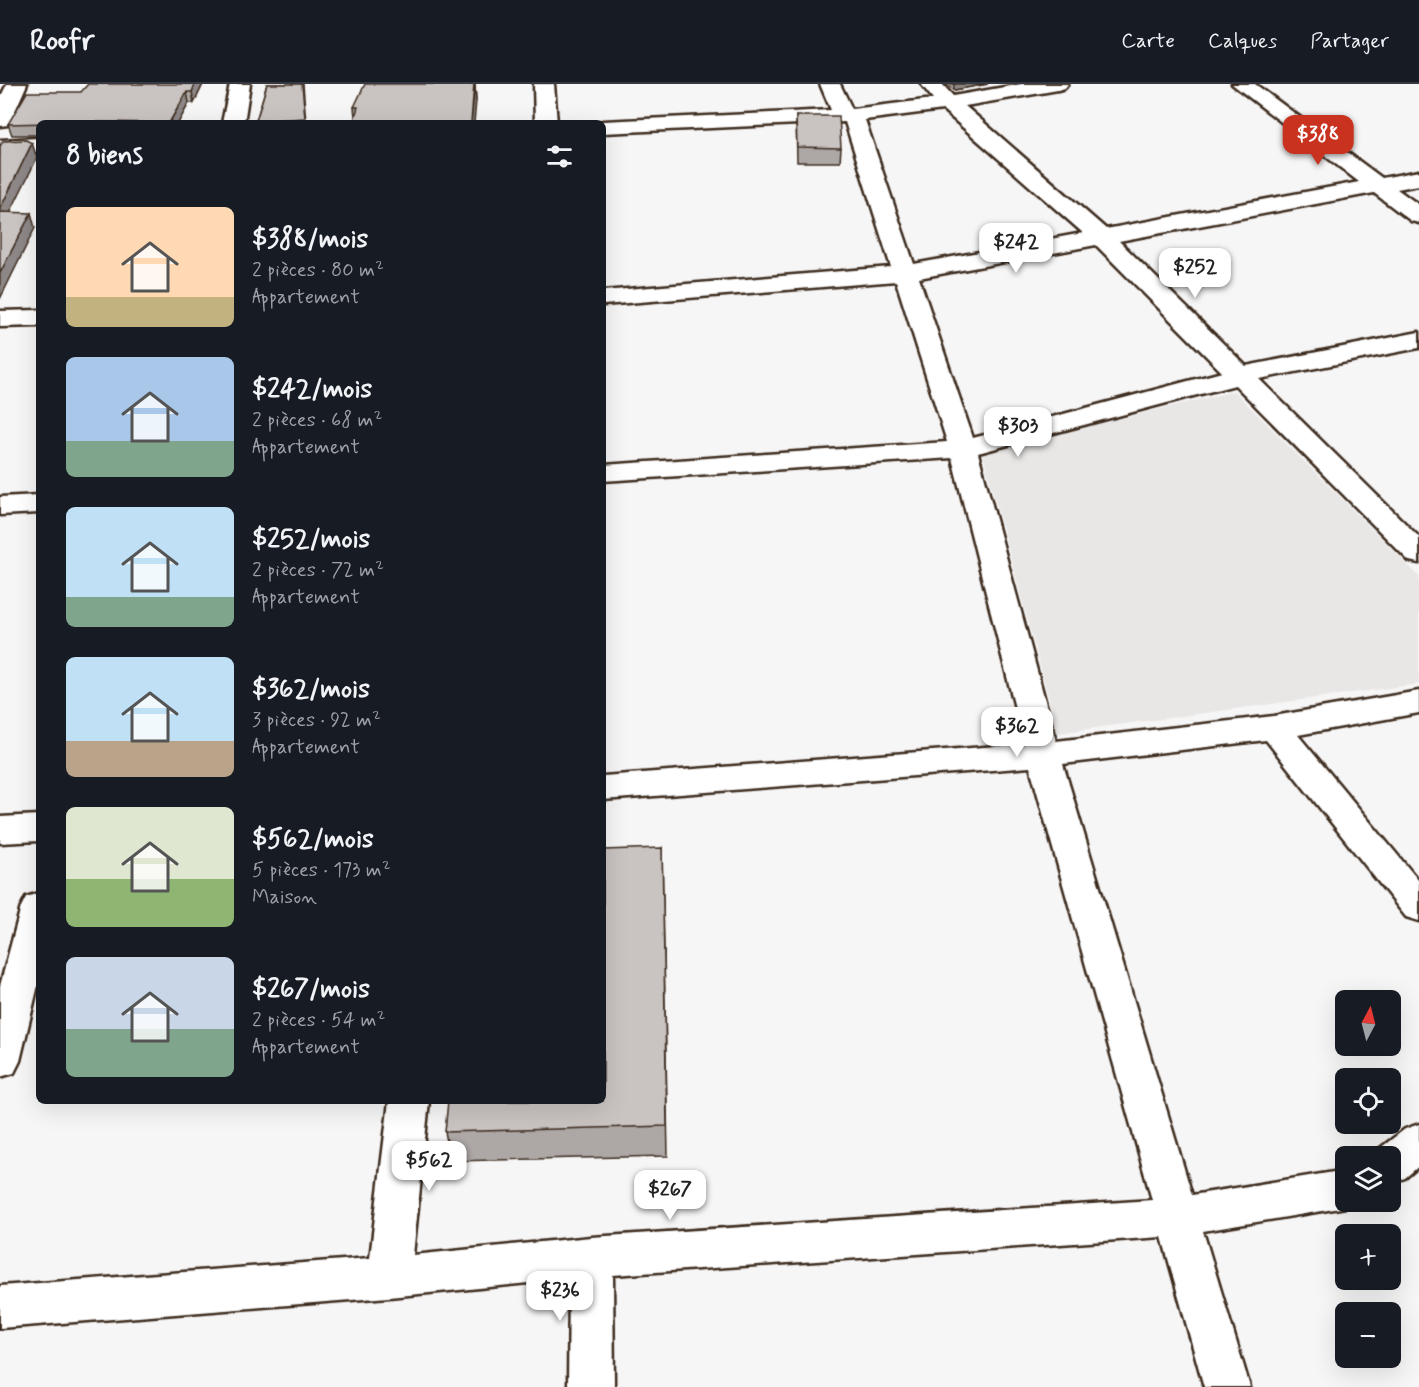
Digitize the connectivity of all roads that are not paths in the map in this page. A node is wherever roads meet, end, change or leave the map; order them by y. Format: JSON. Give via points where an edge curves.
{"nodes":[{"id":1,"x":17,"y":84,"type":"edge"},
{"id":2,"x":240,"y":84,"type":"edge"},
{"id":3,"x":544,"y":84,"type":"edge"},
{"id":4,"x":830,"y":84,"type":"edge"},
{"id":5,"x":931,"y":84,"type":"edge"},
{"id":6,"x":1058,"y":84,"type":"edge"},
{"id":7,"x":1242,"y":84,"type":"edge"},
{"id":8,"x":948,"y":103,"type":"junction"},
{"id":9,"x":849,"y":115,"type":"junction"},
{"id":10,"x":0,"y":120,"type":"edge"},
{"id":11,"x":234,"y":120,"type":"edge"},
{"id":12,"x":546,"y":120,"type":"edge"},
{"id":13,"x":606,"y":127,"type":"edge"},
{"id":14,"x":36,"y":145,"type":"edge"},
{"id":15,"x":0,"y":147,"type":"edge"},
{"id":16,"x":1419,"y":178,"type":"edge"},
{"id":17,"x":1378,"y":186,"type":"junction"},
{"id":18,"x":1419,"y":216,"type":"edge"},
{"id":19,"x":1102,"y":237,"type":"junction"},
{"id":20,"x":905,"y":273,"type":"junction"},
{"id":21,"x":606,"y":298,"type":"edge"},
{"id":22,"x":36,"y":318,"type":"edge"},
{"id":23,"x":0,"y":319,"type":"edge"},
{"id":24,"x":1419,"y":340,"type":"edge"},
{"id":25,"x":1241,"y":375,"type":"junction"},
{"id":26,"x":963,"y":449,"type":"junction"},
{"id":27,"x":606,"y":473,"type":"edge"},
{"id":28,"x":36,"y":504,"type":"edge"},
{"id":29,"x":0,"y":506,"type":"edge"},
{"id":30,"x":1419,"y":554,"type":"edge"},
{"id":31,"x":1419,"y":702,"type":"edge"},
{"id":32,"x":1274,"y":728,"type":"junction"},
{"id":33,"x":1043,"y":754,"type":"junction"},
{"id":34,"x":606,"y":788,"type":"edge"},
{"id":35,"x":36,"y":828,"type":"edge"},
{"id":36,"x":0,"y":830,"type":"edge"},
{"id":37,"x":1419,"y":907,"type":"edge"},
{"id":38,"x":36,"y":920,"type":"edge"},
{"id":39,"x":0,"y":1061,"type":"edge"},
{"id":40,"x":409,"y":1104,"type":"edge"},
{"id":41,"x":1419,"y":1142,"type":"edge"},
{"id":42,"x":1401,"y":1156,"type":"edge"},
{"id":43,"x":1335,"y":1190,"type":"edge"},
{"id":44,"x":1177,"y":1217,"type":"junction"},
{"id":45,"x":591,"y":1257,"type":"junction"},
{"id":46,"x":389,"y":1277,"type":"junction"},
{"id":47,"x":0,"y":1307,"type":"edge"},
{"id":48,"x":591,"y":1387,"type":"edge"},
{"id":49,"x":1227,"y":1387,"type":"edge"}],
"edges":[{"from":1,"to":10,"type":"street"},
{"from":2,"to":11,"type":"street"},
{"from":3,"to":12,"type":"street"},
{"from":4,"to":9,"type":"street"},
{"from":5,"to":8,"type":"street"},
{"from":6,"to":8,"type":"street"},
{"from":7,"to":17,"type":"street"},
{"from":8,"to":9,"type":"street"},
{"from":8,"to":19,"type":"street"},
{"from":9,"to":13,"type":"street"},
{"from":9,"to":20,"type":"street"},
{"from":14,"to":15,"type":"street"},
{"from":16,"to":17,"type":"street"},
{"from":17,"to":18,"type":"street"},
{"from":17,"to":19,"type":"street"},
{"from":19,"to":20,"type":"street"},
{"from":19,"to":25,"type":"street"},
{"from":20,"to":21,"type":"street"},
{"from":20,"to":26,"type":"street"},
{"from":22,"to":23,"type":"street"},
{"from":24,"to":25,"type":"street"},
{"from":25,"to":26,"type":"street"},
{"from":25,"to":30,"type":"street"},
{"from":26,"to":27,"type":"street"},
{"from":26,"to":33,"type":"street"},
{"from":28,"to":29,"type":"street"},
{"from":31,"to":32,"type":"street"},
{"from":32,"to":33,"type":"street"},
{"from":32,"to":37,"type":"street"},
{"from":33,"to":34,"type":"street"},
{"from":33,"to":44,"type":"street"},
{"from":35,"to":36,"type":"street"},
{"from":38,"to":39,"type":"street"},
{"from":40,"to":46,"type":"street"},
{"from":41,"to":42,"type":"street"},
{"from":43,"to":44,"type":"street"},
{"from":44,"to":45,"type":"street"},
{"from":44,"to":49,"type":"street"},
{"from":45,"to":46,"type":"street"},
{"from":45,"to":48,"type":"street"},
{"from":46,"to":47,"type":"street"}]}
